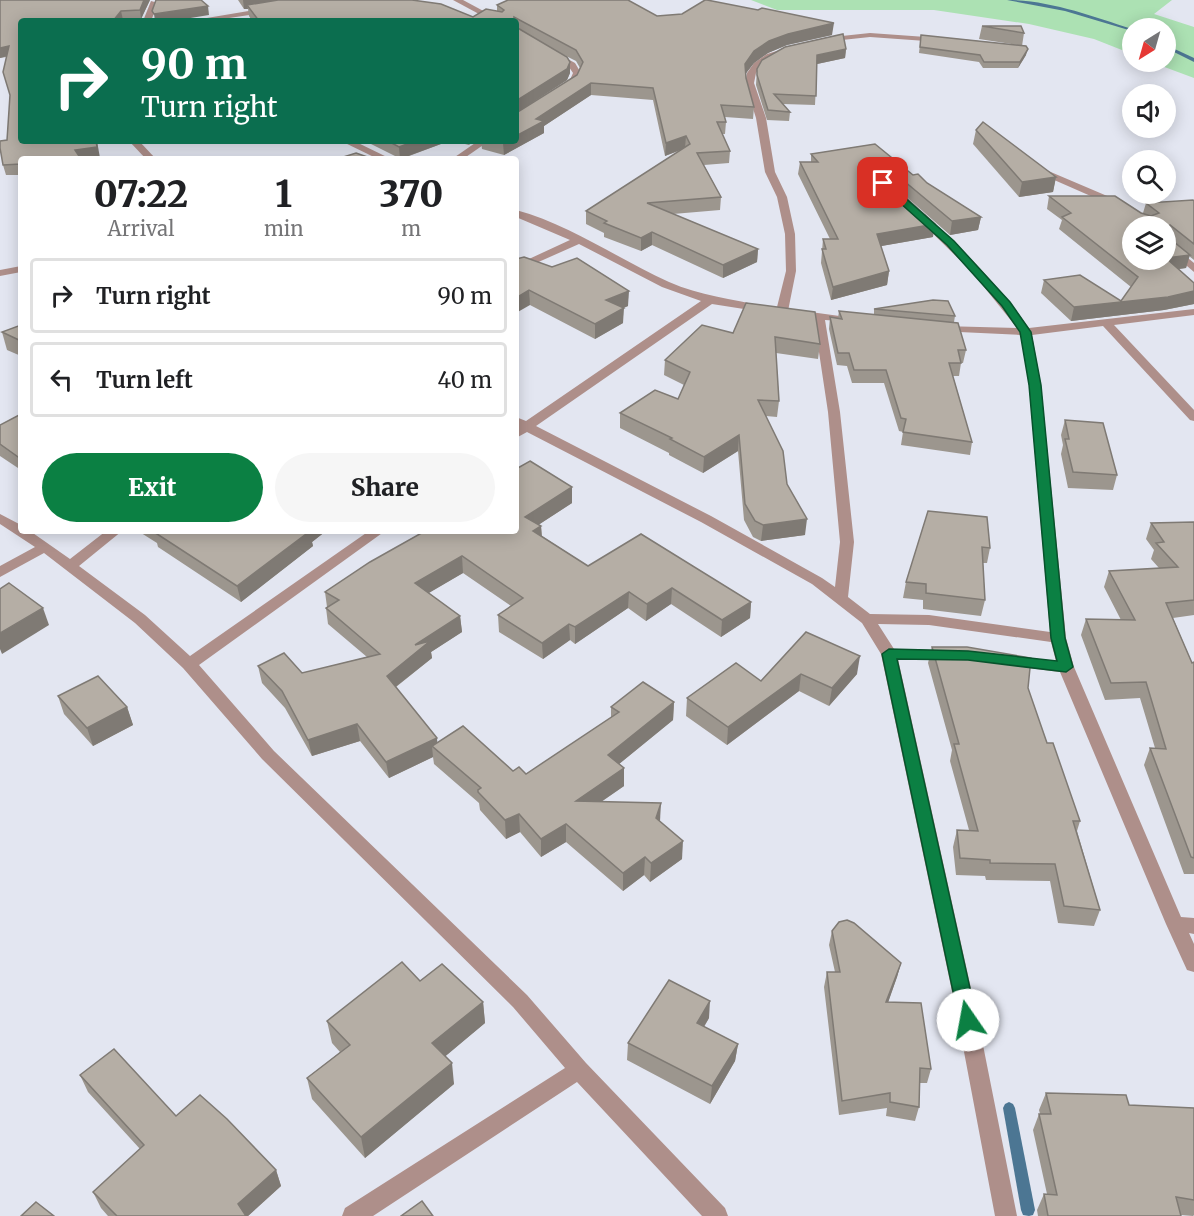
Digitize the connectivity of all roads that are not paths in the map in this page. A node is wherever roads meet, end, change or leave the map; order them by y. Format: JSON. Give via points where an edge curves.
{"nodes":[{"id":1,"x":457,"y":0,"type":"edge"},
{"id":2,"x":154,"y":3,"type":"edge"},
{"id":3,"x":276,"y":9,"type":"edge"},
{"id":4,"x":148,"y":18,"type":"edge"},
{"id":5,"x":214,"y":18,"type":"edge"},
{"id":6,"x":492,"y":18,"type":"edge"},
{"id":7,"x":951,"y":41,"type":"edge"},
{"id":8,"x":814,"y":43,"type":"edge"},
{"id":9,"x":546,"y":49,"type":"edge"},
{"id":10,"x":787,"y":51,"type":"edge"},
{"id":11,"x":558,"y":93,"type":"edge"},
{"id":12,"x":137,"y":144,"type":"edge"},
{"id":13,"x":353,"y":144,"type":"edge"},
{"id":14,"x":480,"y":144,"type":"edge"},
{"id":15,"x":148,"y":156,"type":"edge"},
{"id":16,"x":379,"y":156,"type":"edge"},
{"id":17,"x":462,"y":156,"type":"edge"},
{"id":18,"x":1027,"y":163,"type":"edge"},
{"id":19,"x":913,"y":209,"type":"edge"},
{"id":20,"x":519,"y":214,"type":"edge"},
{"id":21,"x":1135,"y":216,"type":"edge"},
{"id":22,"x":579,"y":240,"type":"junction"},
{"id":23,"x":1176,"y":252,"type":"edge"},
{"id":24,"x":519,"y":268,"type":"edge"},
{"id":25,"x":1194,"y":269,"type":"edge"},
{"id":26,"x":18,"y":270,"type":"edge"},
{"id":27,"x":0,"y":273,"type":"edge"},
{"id":28,"x":710,"y":300,"type":"junction"},
{"id":29,"x":782,"y":311,"type":"junction"},
{"id":30,"x":1194,"y":312,"type":"edge"},
{"id":31,"x":819,"y":316,"type":"junction"},
{"id":32,"x":867,"y":322,"type":"edge"},
{"id":33,"x":1106,"y":322,"type":"junction"},
{"id":34,"x":926,"y":327,"type":"edge"},
{"id":35,"x":1026,"y":332,"type":"junction"},
{"id":36,"x":1194,"y":417,"type":"edge"},
{"id":37,"x":520,"y":427,"type":"edge"},
{"id":38,"x":0,"y":518,"type":"edge"},
{"id":39,"x":18,"y":530,"type":"edge"},
{"id":40,"x":24,"y":534,"type":"edge"},
{"id":41,"x":111,"y":534,"type":"edge"},
{"id":42,"x":374,"y":534,"type":"edge"},
{"id":43,"x":45,"y":548,"type":"junction"},
{"id":44,"x":70,"y":566,"type":"junction"},
{"id":45,"x":0,"y":572,"type":"edge"},
{"id":46,"x":841,"y":598,"type":"junction"},
{"id":47,"x":867,"y":619,"type":"junction"},
{"id":48,"x":1058,"y":638,"type":"junction"},
{"id":49,"x":889,"y":654,"type":"junction"},
{"id":50,"x":968,"y":656,"type":"edge"},
{"id":51,"x":1000,"y":660,"type":"edge"},
{"id":52,"x":189,"y":664,"type":"junction"},
{"id":53,"x":1066,"y":667,"type":"junction"},
{"id":54,"x":1174,"y":924,"type":"junction"},
{"id":55,"x":1194,"y":926,"type":"edge"},
{"id":56,"x":1194,"y":963,"type":"edge"},
{"id":57,"x":579,"y":1070,"type":"junction"},
{"id":58,"x":353,"y":1216,"type":"edge"},
{"id":59,"x":717,"y":1216,"type":"edge"},
{"id":60,"x":1006,"y":1216,"type":"edge"}],
"edges":[{"from":1,"to":6,"type":"street"},
{"from":2,"to":4,"type":"street"},
{"from":3,"to":5,"type":"street"},
{"from":7,"to":8,"type":"street","via":[[870,35]]},
{"from":9,"to":11,"type":"street","via":[[572,65],[577,73],[573,83]]},
{"from":10,"to":29,"type":"street","via":[[764,58],[750,78],[762,123],[764,150],[788,223],[790,271]]},
{"from":12,"to":15,"type":"street"},
{"from":13,"to":16,"type":"street"},
{"from":14,"to":17,"type":"street"},
{"from":18,"to":21,"type":"street","via":[[1122,206]]},
{"from":19,"to":35,"type":"street","via":[[950,243]]},
{"from":20,"to":22,"type":"street"},
{"from":22,"to":24,"type":"street"},
{"from":22,"to":28,"type":"street","via":[[666,285]]},
{"from":23,"to":25,"type":"street"},
{"from":26,"to":27,"type":"street"},
{"from":28,"to":29,"type":"street"},
{"from":28,"to":37,"type":"street"},
{"from":29,"to":31,"type":"street"},
{"from":30,"to":33,"type":"street"},
{"from":31,"to":32,"type":"street"},
{"from":31,"to":46,"type":"street","via":[[837,433],[847,542]]},
{"from":33,"to":35,"type":"street"},
{"from":33,"to":36,"type":"street"},
{"from":34,"to":35,"type":"street"},
{"from":35,"to":48,"type":"street","via":[[1035,385]]},
{"from":37,"to":46,"type":"street","via":[[706,519]]},
{"from":38,"to":39,"type":"street"},
{"from":40,"to":43,"type":"street"},
{"from":41,"to":44,"type":"street"},
{"from":42,"to":52,"type":"street"},
{"from":43,"to":44,"type":"street"},
{"from":43,"to":45,"type":"street"},
{"from":44,"to":52,"type":"street","via":[[140,619]]},
{"from":46,"to":47,"type":"street"},
{"from":47,"to":48,"type":"street","via":[[929,621]]},
{"from":47,"to":49,"type":"street"},
{"from":48,"to":53,"type":"street"},
{"from":49,"to":50,"type":"street"},
{"from":49,"to":60,"type":"street"},
{"from":51,"to":53,"type":"street"},
{"from":52,"to":57,"type":"street","via":[[268,755],[520,1001]]},
{"from":53,"to":54,"type":"street"},
{"from":54,"to":55,"type":"street"},
{"from":54,"to":56,"type":"street"},
{"from":57,"to":58,"type":"street"},
{"from":57,"to":59,"type":"street"}]}
